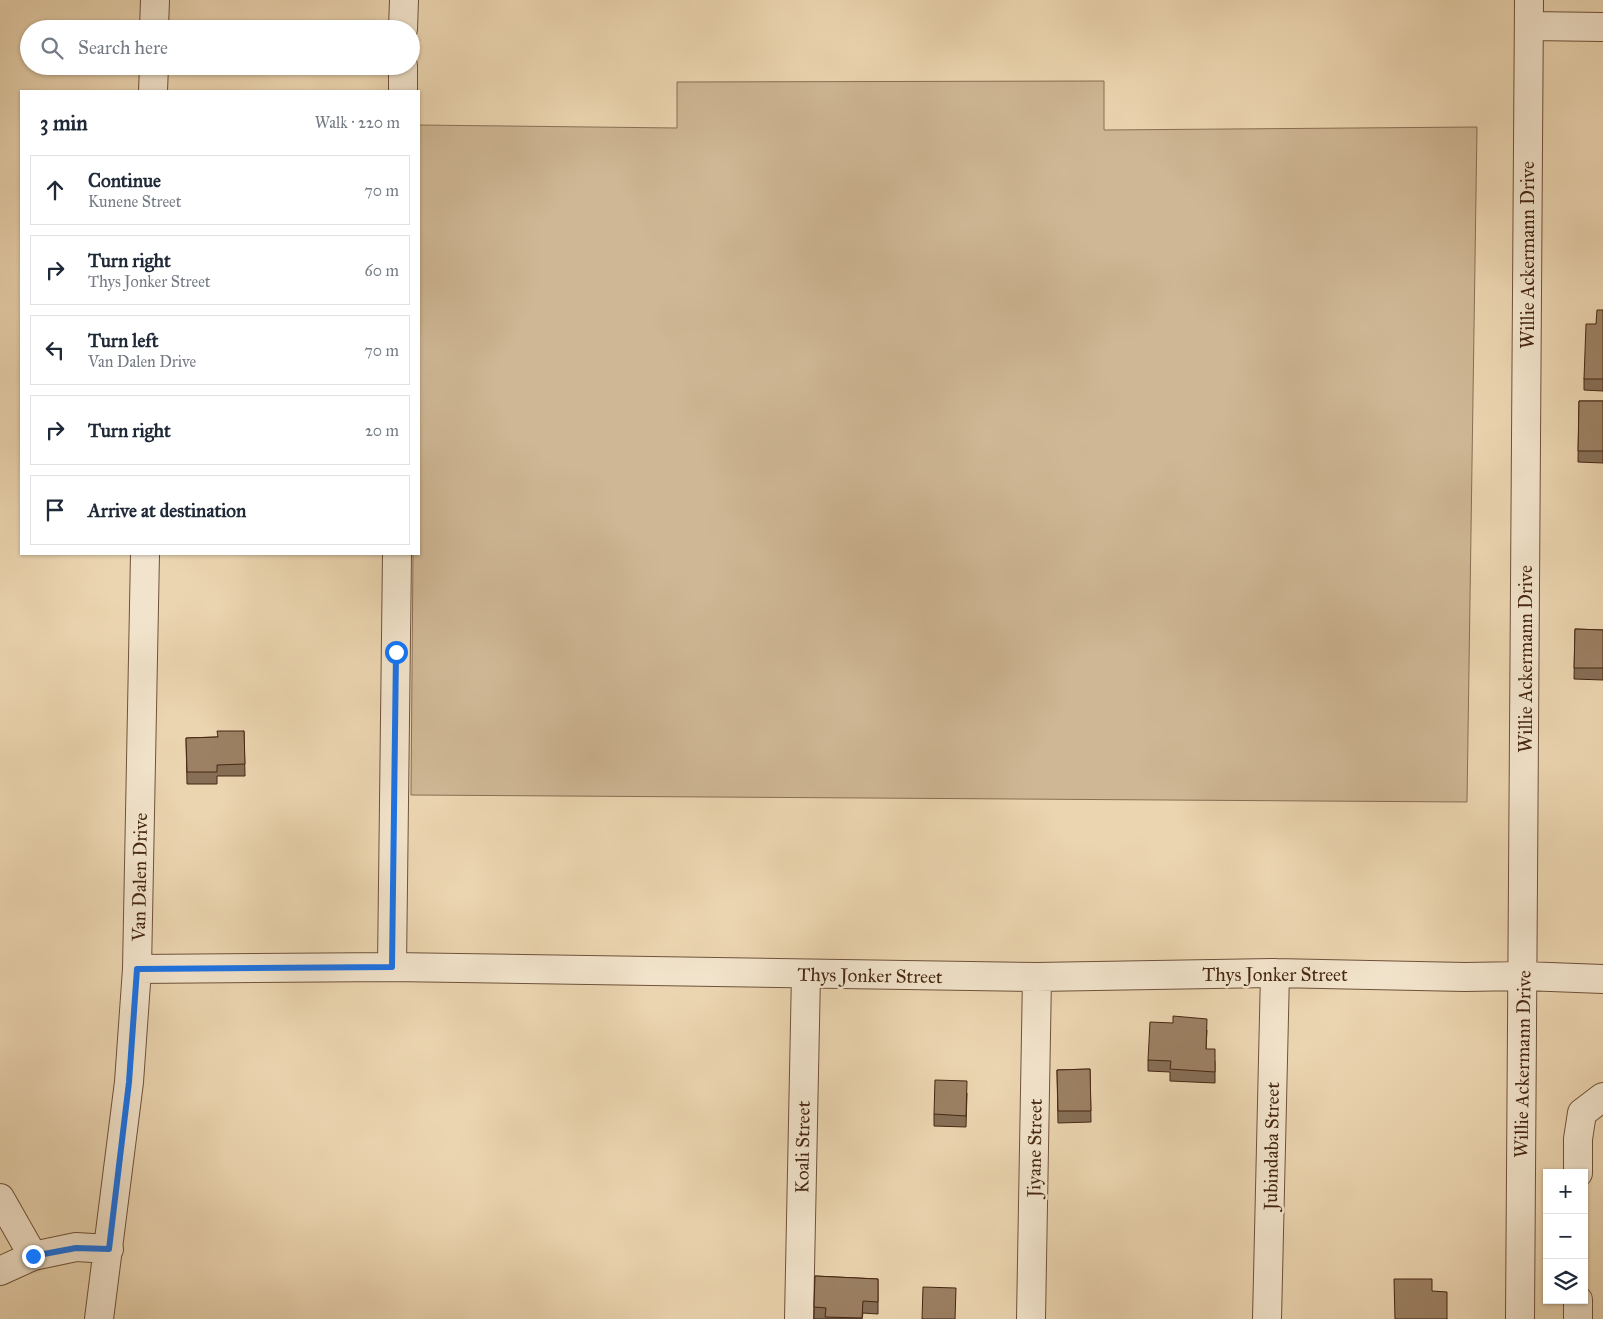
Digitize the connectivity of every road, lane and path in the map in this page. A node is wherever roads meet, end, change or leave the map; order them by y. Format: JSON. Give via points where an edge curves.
{"nodes":[{"id":1,"x":155,"y":0,"type":"edge"},
{"id":2,"x":404,"y":0,"type":"edge"},
{"id":3,"x":1529,"y":13,"type":"edge"},
{"id":4,"x":154,"y":20,"type":"edge"},
{"id":5,"x":404,"y":20,"type":"edge"},
{"id":6,"x":1603,"y":27,"type":"edge"},
{"id":7,"x":154,"y":75,"type":"edge"},
{"id":8,"x":403,"y":75,"type":"edge"},
{"id":9,"x":153,"y":90,"type":"edge"},
{"id":10,"x":403,"y":90,"type":"edge"},
{"id":11,"x":145,"y":555,"type":"edge"},
{"id":12,"x":397,"y":555,"type":"edge"},
{"id":13,"x":392,"y":967,"type":"junction"},
{"id":14,"x":137,"y":969,"type":"junction"},
{"id":15,"x":1274,"y":973,"type":"junction"},
{"id":16,"x":806,"y":974,"type":"junction"},
{"id":17,"x":1037,"y":976,"type":"junction"},
{"id":18,"x":1523,"y":976,"type":"junction"},
{"id":19,"x":1603,"y":979,"type":"edge"},
{"id":20,"x":1603,"y":1097,"type":"edge"},
{"id":21,"x":1578,"y":1169,"type":"edge"},
{"id":22,"x":0,"y":1198,"type":"edge"},
{"id":23,"x":109,"y":1249,"type":"junction"},
{"id":24,"x":33,"y":1256,"type":"junction"},
{"id":25,"x":0,"y":1271,"type":"edge"},
{"id":26,"x":1578,"y":1304,"type":"edge"},
{"id":27,"x":99,"y":1319,"type":"edge"},
{"id":28,"x":799,"y":1319,"type":"edge"},
{"id":29,"x":1031,"y":1319,"type":"edge"},
{"id":30,"x":1267,"y":1319,"type":"edge"},
{"id":31,"x":1520,"y":1319,"type":"edge"},
{"id":32,"x":1578,"y":1319,"type":"edge"}],
"edges":[{"from":1,"to":4,"type":"street"},
{"from":2,"to":5,"type":"street"},
{"from":3,"to":6,"type":"street"},
{"from":3,"to":18,"type":"street","name":"Willie Ackermann Drive"},
{"from":7,"to":9,"type":"street"},
{"from":8,"to":10,"type":"street"},
{"from":11,"to":14,"type":"street","name":"Van Dalen Drive"},
{"from":12,"to":13,"type":"street"},
{"from":13,"to":14,"type":"street","name":"Thys Jonker Street"},
{"from":13,"to":16,"type":"street","name":"Thys Jonker Street"},
{"from":14,"to":23,"type":"street","name":"Van Dalen Drive","via":[[129,1082]]},
{"from":15,"to":17,"type":"street","name":"Thys Jonker Street"},
{"from":15,"to":18,"type":"street","name":"Thys Jonker Street"},
{"from":15,"to":30,"type":"street","name":"Jubindaba Street"},
{"from":16,"to":17,"type":"street","name":"Thys Jonker Street"},
{"from":16,"to":28,"type":"street","name":"Koali Street"},
{"from":17,"to":29,"type":"street","name":"Jiyane Street"},
{"from":18,"to":19,"type":"street","name":"Thys Jonker Street"},
{"from":18,"to":31,"type":"street","name":"Willie Ackermann Drive"},
{"from":20,"to":21,"type":"street","via":[[1582,1112]]},
{"from":22,"to":24,"type":"street"},
{"from":23,"to":24,"type":"street","via":[[76,1248]]},
{"from":23,"to":27,"type":"street","name":"Van Dalen Drive"},
{"from":24,"to":25,"type":"street"},
{"from":26,"to":32,"type":"street"}]}
